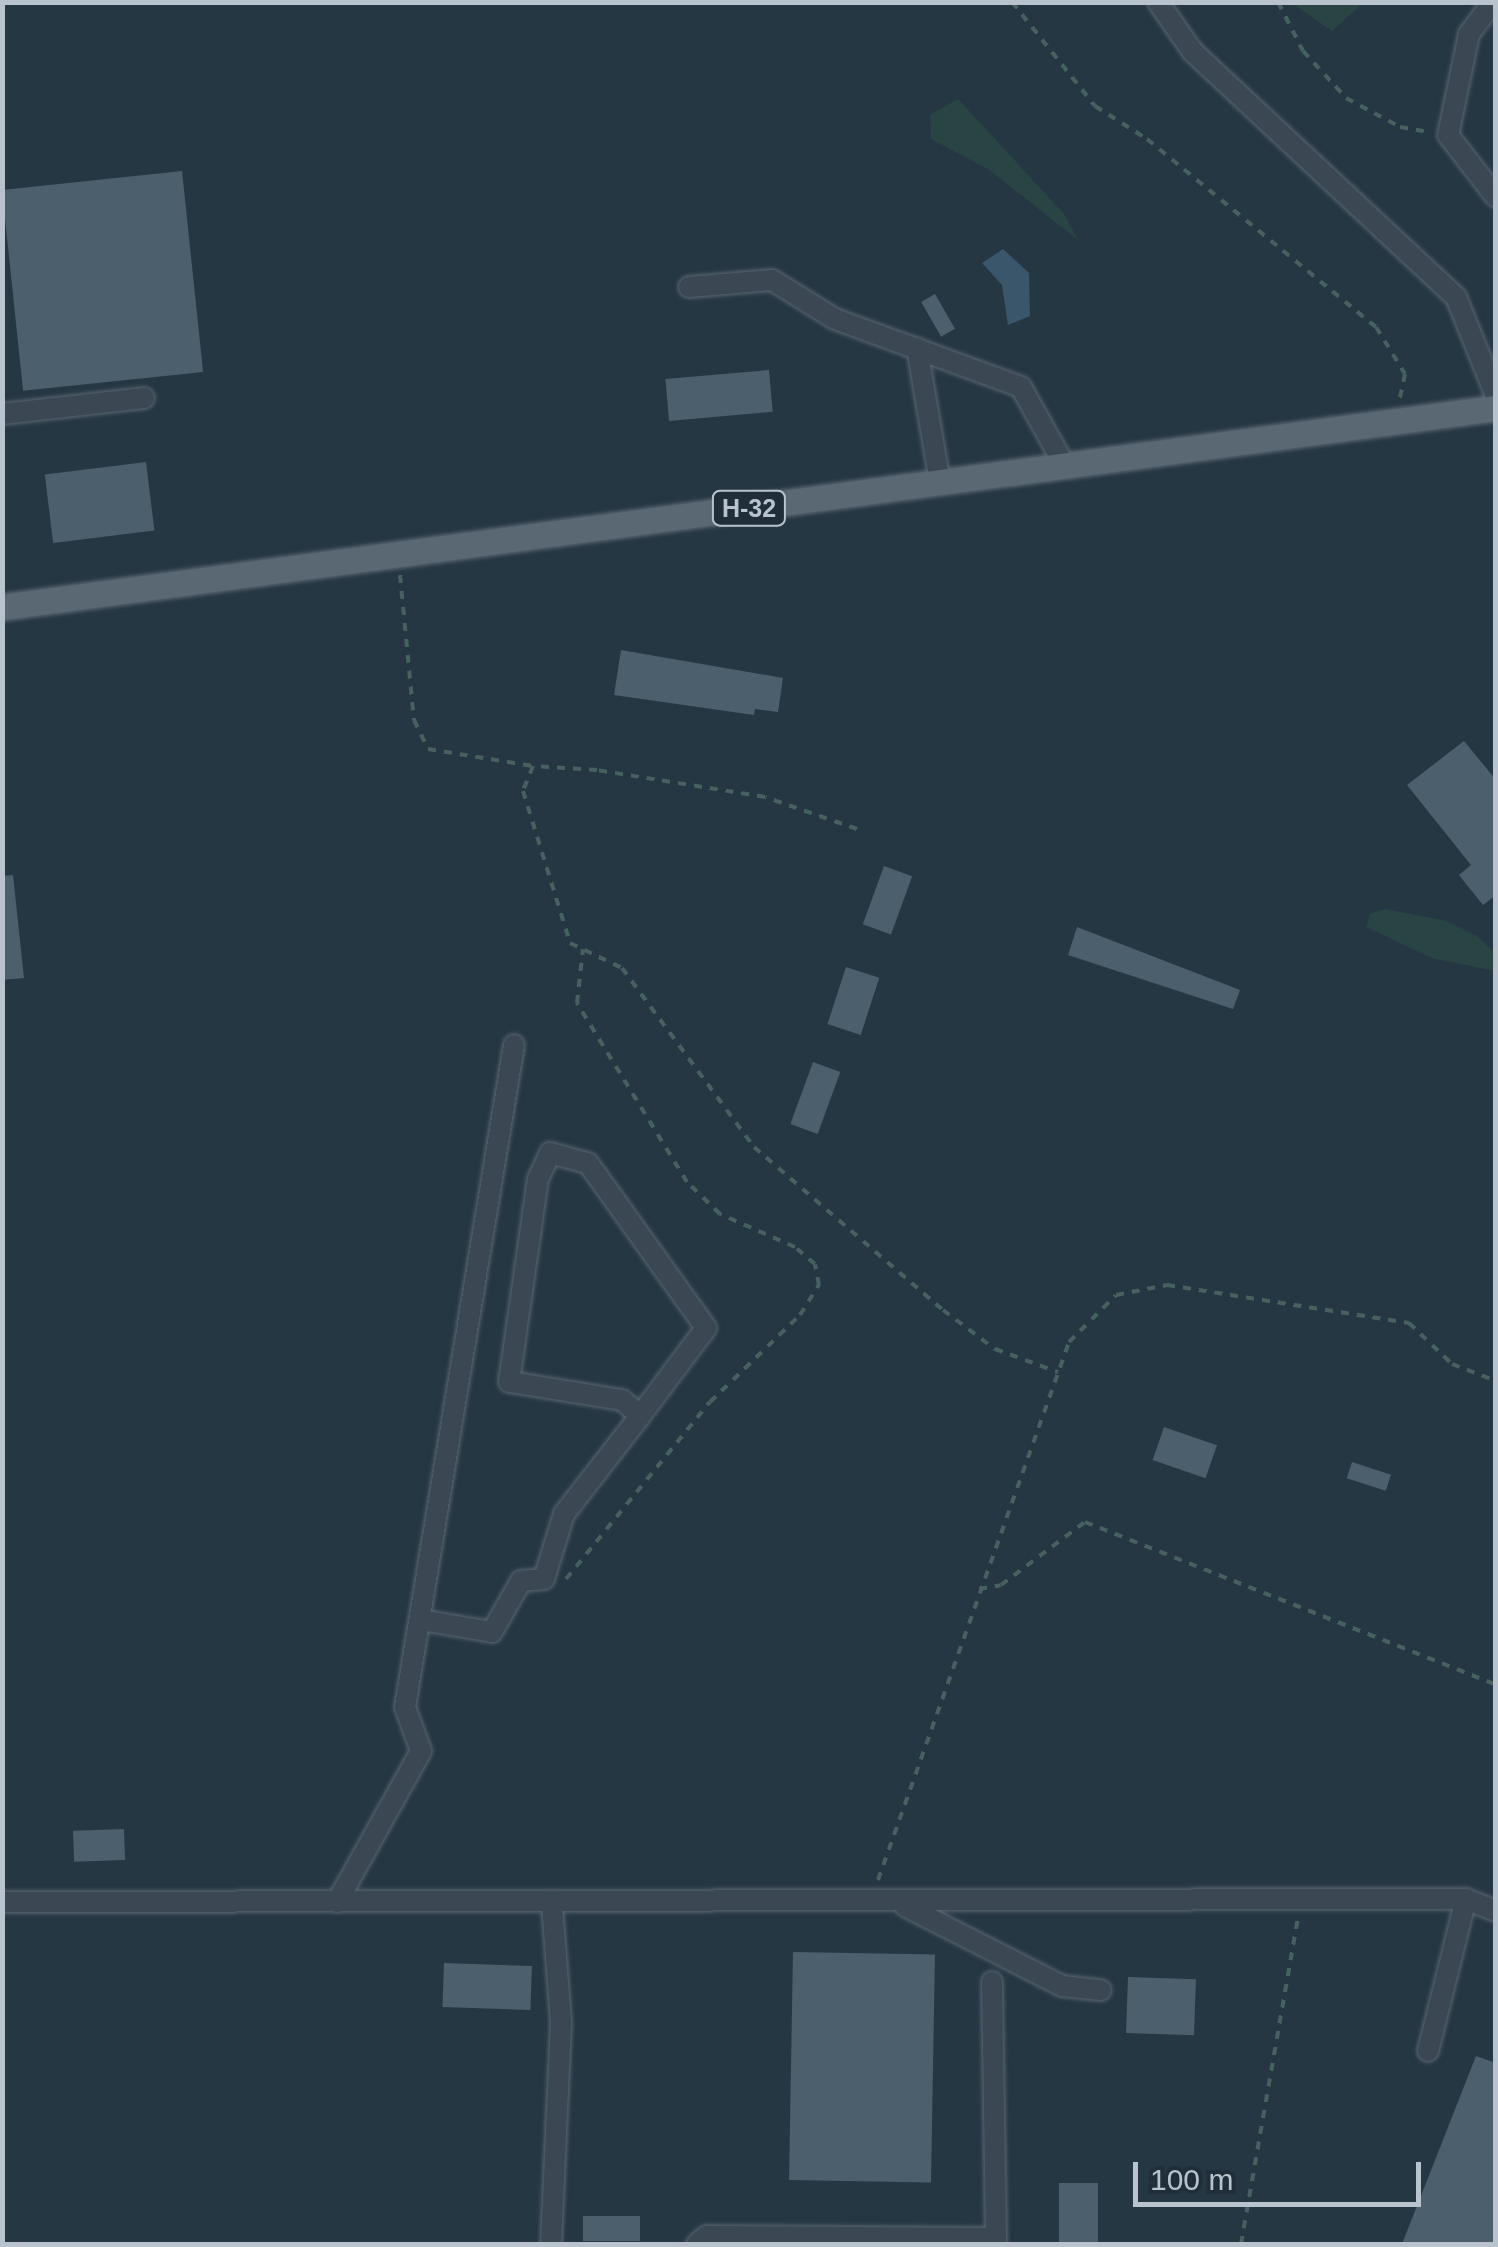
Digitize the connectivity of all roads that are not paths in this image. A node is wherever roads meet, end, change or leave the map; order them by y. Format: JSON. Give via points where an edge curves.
{"nodes":[{"id":1,"x":1158,"y":2,"type":"edge"},
{"id":2,"x":1493,"y":2,"type":"edge"},
{"id":3,"x":1496,"y":197,"type":"edge"},
{"id":4,"x":689,"y":286,"type":"dead end"},
{"id":5,"x":917,"y":348,"type":"junction"},
{"id":6,"x":1496,"y":396,"type":"edge"},
{"id":7,"x":144,"y":398,"type":"dead end"},
{"id":8,"x":1496,"y":408,"type":"edge"},
{"id":9,"x":2,"y":414,"type":"edge"},
{"id":10,"x":1065,"y":466,"type":"junction"},
{"id":11,"x":940,"y":482,"type":"junction"},
{"id":12,"x":2,"y":607,"type":"edge"},
{"id":13,"x":514,"y":1045,"type":"dead end"},
{"id":14,"x":640,"y":1416,"type":"junction"},
{"id":15,"x":421,"y":1620,"type":"junction"},
{"id":16,"x":1466,"y":1899,"type":"junction"},
{"id":17,"x":2,"y":1902,"type":"edge"},
{"id":18,"x":337,"y":1902,"type":"junction"},
{"id":19,"x":898,"y":1903,"type":"junction"},
{"id":20,"x":552,"y":1904,"type":"junction"},
{"id":21,"x":1496,"y":1911,"type":"edge"},
{"id":22,"x":992,"y":1982,"type":"dead end"},
{"id":23,"x":1100,"y":1990,"type":"dead end"},
{"id":24,"x":1428,"y":2051,"type":"dead end"},
{"id":25,"x":996,"y":2241,"type":"edge"},
{"id":26,"x":551,"y":2244,"type":"edge"},
{"id":27,"x":697,"y":2244,"type":"edge"}],
"edges":[{"from":1,"to":6,"type":"street","via":[[1193,52],[1456,297]]},
{"from":2,"to":3,"type":"street","via":[[1469,34],[1448,136]]},
{"from":4,"to":5,"type":"street","via":[[772,280],[835,319]]},
{"from":5,"to":10,"type":"street","via":[[1020,387]]},
{"from":5,"to":11,"type":"street"},
{"from":7,"to":9,"type":"street"},
{"from":8,"to":10,"type":"main road","number":"Н-32"},
{"from":10,"to":11,"type":"main road","number":"Н-32"},
{"from":11,"to":12,"type":"main road","number":"Н-32"},
{"from":13,"to":15,"type":"street"},
{"from":14,"to":14,"type":"street","via":[[622,1400],[509,1382],[538,1179],[550,1153],[588,1163],[706,1328]]},
{"from":14,"to":15,"type":"street","via":[[564,1514],[544,1580],[521,1582],[492,1632]]},
{"from":15,"to":18,"type":"street","via":[[405,1707],[421,1751]]},
{"from":16,"to":19,"type":"street"},
{"from":16,"to":21,"type":"street"},
{"from":16,"to":24,"type":"street"},
{"from":17,"to":18,"type":"street"},
{"from":18,"to":20,"type":"street"},
{"from":19,"to":20,"type":"street"},
{"from":19,"to":23,"type":"street","via":[[1062,1986]]},
{"from":20,"to":26,"type":"street","via":[[562,2022]]},
{"from":22,"to":25,"type":"street"},
{"from":25,"to":27,"type":"street","via":[[707,2236]]}]}
